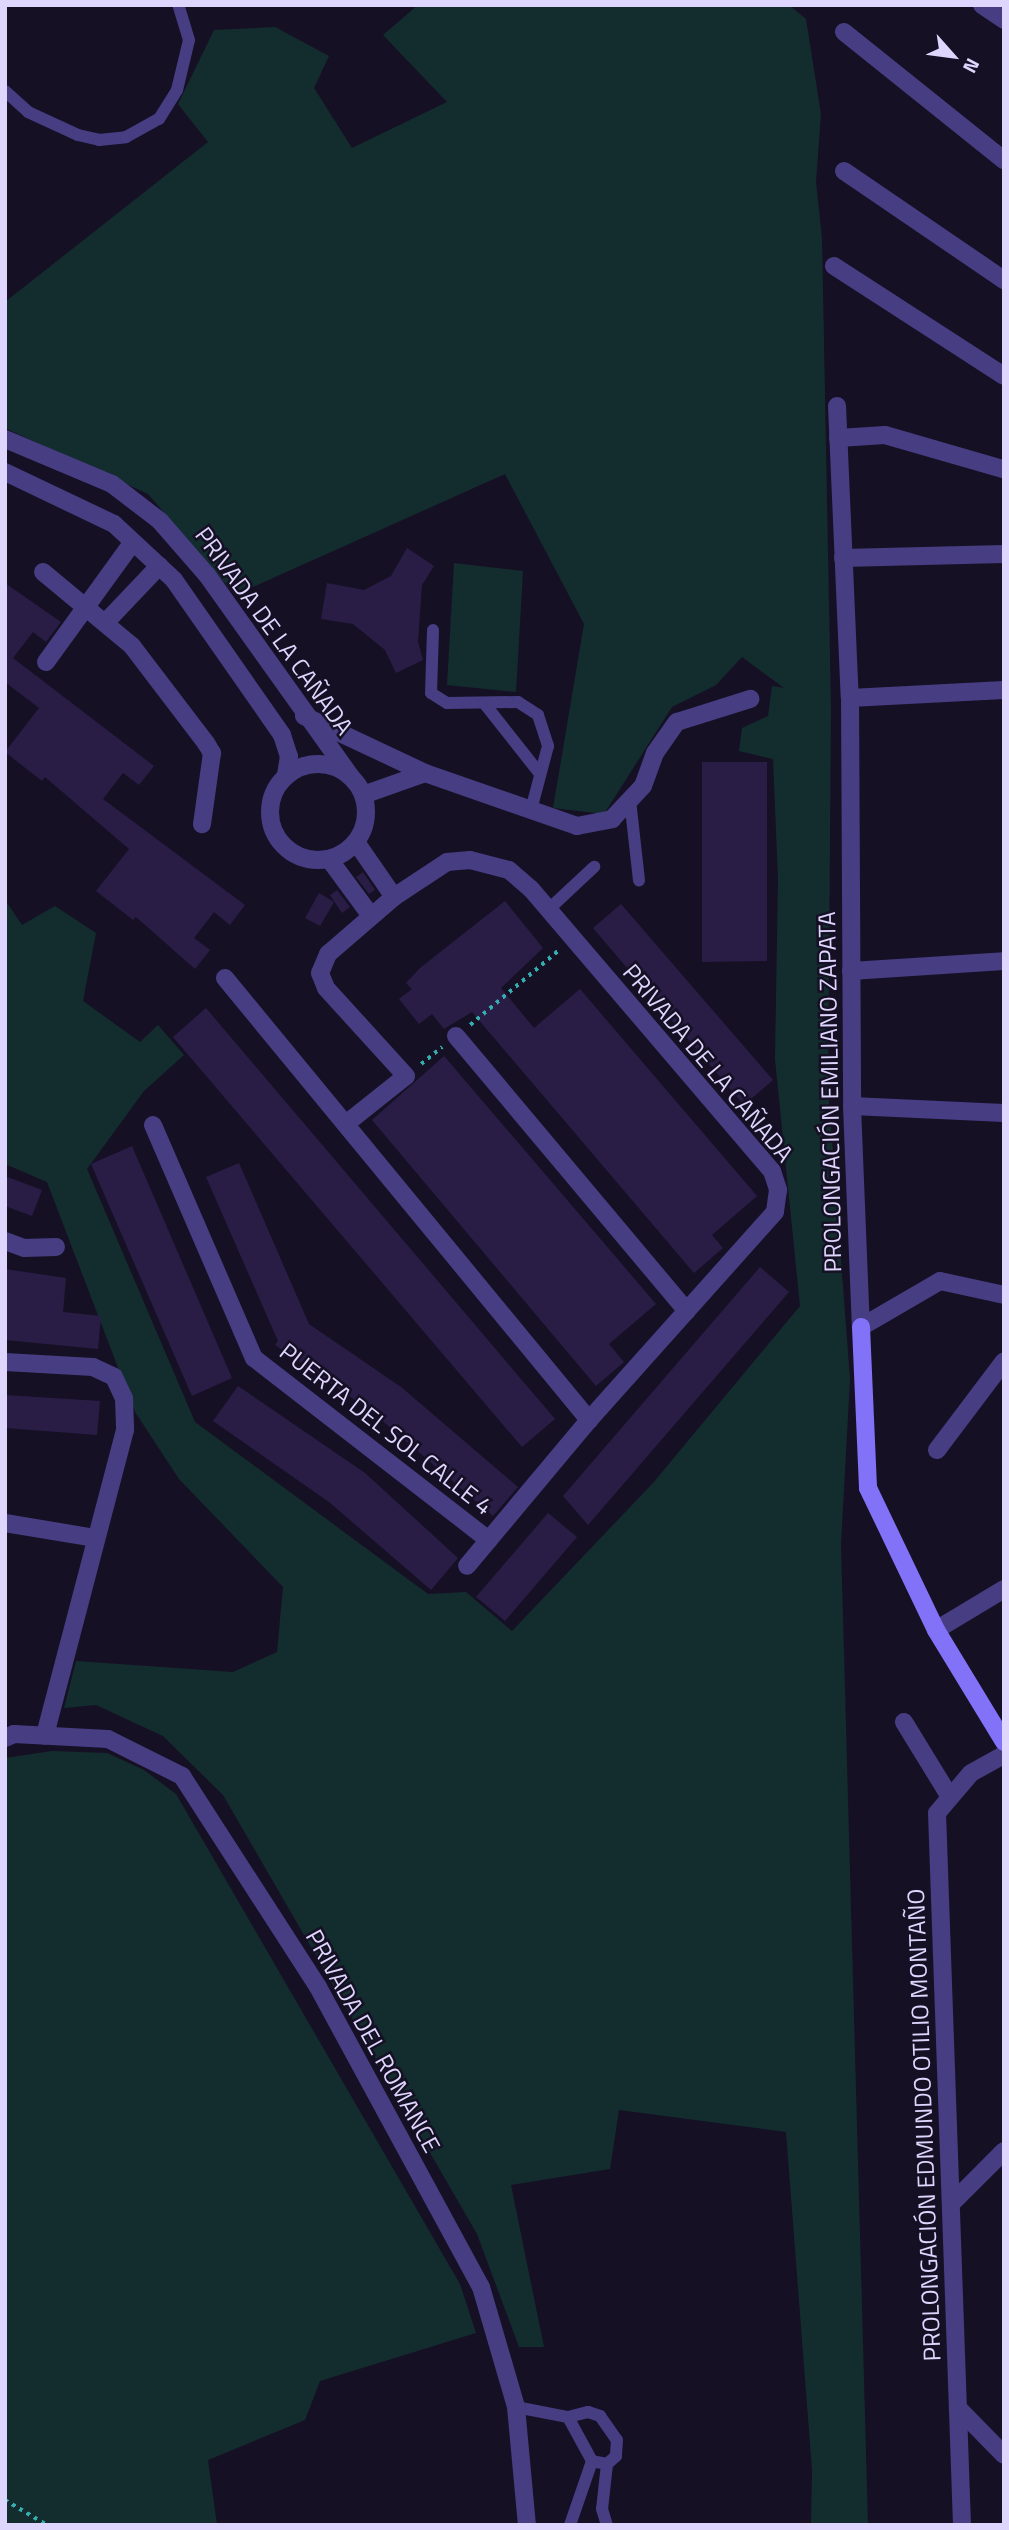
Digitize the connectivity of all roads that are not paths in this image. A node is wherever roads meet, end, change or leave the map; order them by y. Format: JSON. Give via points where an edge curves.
{"nodes":[{"id":1,"x":178,"y":5,"type":"edge"},
{"id":2,"x":982,"y":5,"type":"edge"},
{"id":3,"x":1004,"y":20,"type":"edge"},
{"id":4,"x":844,"y":32,"type":"dead end"},
{"id":5,"x":5,"y":90,"type":"edge"},
{"id":6,"x":1004,"y":160,"type":"edge"},
{"id":7,"x":844,"y":171,"type":"dead end"},
{"id":8,"x":834,"y":266,"type":"dead end"},
{"id":9,"x":1004,"y":280,"type":"edge"},
{"id":10,"x":1004,"y":376,"type":"edge"},
{"id":11,"x":837,"y":407,"type":"dead end"},
{"id":12,"x":838,"y":438,"type":"junction"},
{"id":13,"x":5,"y":439,"type":"edge"},
{"id":14,"x":1003,"y":469,"type":"edge"},
{"id":15,"x":5,"y":472,"type":"edge"},
{"id":16,"x":133,"y":542,"type":"junction"},
{"id":17,"x":1004,"y":554,"type":"edge"},
{"id":18,"x":843,"y":558,"type":"junction"},
{"id":19,"x":159,"y":566,"type":"junction"},
{"id":20,"x":43,"y":572,"type":"dead end"},
{"id":21,"x":86,"y":606,"type":"junction"},
{"id":22,"x":105,"y":623,"type":"junction"},
{"id":23,"x":433,"y":630,"type":"dead end"},
{"id":24,"x":46,"y":662,"type":"dead end"},
{"id":25,"x":1004,"y":690,"type":"edge"},
{"id":26,"x":850,"y":698,"type":"junction"},
{"id":27,"x":750,"y":699,"type":"dead end"},
{"id":28,"x":484,"y":703,"type":"junction"},
{"id":29,"x":304,"y":716,"type":"junction"},
{"id":30,"x":425,"y":773,"type":"junction"},
{"id":31,"x":540,"y":774,"type":"junction"},
{"id":32,"x":286,"y":775,"type":"junction"},
{"id":33,"x":352,"y":778,"type":"junction"},
{"id":34,"x":363,"y":795,"type":"junction"},
{"id":35,"x":630,"y":800,"type":"junction"},
{"id":36,"x":531,"y":810,"type":"junction"},
{"id":37,"x":202,"y":824,"type":"dead end"},
{"id":38,"x":356,"y":842,"type":"junction"},
{"id":39,"x":329,"y":859,"type":"junction"},
{"id":40,"x":594,"y":867,"type":"dead end"},
{"id":41,"x":639,"y":880,"type":"dead end"},
{"id":42,"x":394,"y":897,"type":"junction"},
{"id":43,"x":549,"y":909,"type":"junction"},
{"id":44,"x":371,"y":916,"type":"junction"},
{"id":45,"x":1004,"y":961,"type":"edge"},
{"id":46,"x":851,"y":971,"type":"junction"},
{"id":47,"x":225,"y":978,"type":"dead end"},
{"id":48,"x":456,"y":1036,"type":"road end"},
{"id":49,"x":852,"y":1106,"type":"junction"},
{"id":50,"x":1004,"y":1112,"type":"edge"},
{"id":51,"x":347,"y":1123,"type":"junction"},
{"id":52,"x":153,"y":1125,"type":"dead end"},
{"id":53,"x":5,"y":1241,"type":"edge"},
{"id":54,"x":56,"y":1247,"type":"dead end"},
{"id":55,"x":1004,"y":1295,"type":"edge"},
{"id":56,"x":687,"y":1311,"type":"junction"},
{"id":57,"x":861,"y":1327,"type":"junction"},
{"id":58,"x":5,"y":1362,"type":"edge"},
{"id":59,"x":1004,"y":1362,"type":"edge"},
{"id":60,"x":589,"y":1420,"type":"junction"},
{"id":61,"x":937,"y":1450,"type":"dead end"},
{"id":62,"x":5,"y":1523,"type":"edge"},
{"id":63,"x":96,"y":1538,"type":"junction"},
{"id":64,"x":489,"y":1539,"type":"junction"},
{"id":65,"x":467,"y":1566,"type":"dead end"},
{"id":66,"x":1004,"y":1589,"type":"edge"},
{"id":67,"x":936,"y":1630,"type":"junction"},
{"id":68,"x":904,"y":1722,"type":"dead end"},
{"id":69,"x":45,"y":1736,"type":"junction"},
{"id":70,"x":5,"y":1738,"type":"edge"},
{"id":71,"x":1004,"y":1742,"type":"edge"},
{"id":72,"x":1004,"y":1755,"type":"edge"},
{"id":73,"x":950,"y":1797,"type":"junction"},
{"id":74,"x":1004,"y":2151,"type":"edge"},
{"id":75,"x":951,"y":2204,"type":"junction"},
{"id":76,"x":516,"y":2407,"type":"junction"},
{"id":77,"x":958,"y":2409,"type":"junction"},
{"id":78,"x":568,"y":2417,"type":"junction"},
{"id":79,"x":1004,"y":2455,"type":"edge"},
{"id":80,"x":592,"y":2461,"type":"junction"},
{"id":81,"x":607,"y":2465,"type":"junction"},
{"id":82,"x":527,"y":2525,"type":"edge"},
{"id":83,"x":570,"y":2525,"type":"edge"},
{"id":84,"x":607,"y":2525,"type":"edge"},
{"id":85,"x":962,"y":2525,"type":"edge"}],
"edges":[{"from":1,"to":5,"type":"lane","via":[[189,40],[177,90],[159,119],[126,137],[100,140],[78,135],[28,112]]},
{"from":2,"to":3,"type":"street"},
{"from":4,"to":6,"type":"street"},
{"from":7,"to":9,"type":"street"},
{"from":8,"to":10,"type":"street"},
{"from":11,"to":12,"type":"street","name":"PROLONGACIÓN EMILIANO ZAPATA"},
{"from":12,"to":14,"type":"street","via":[[885,435]]},
{"from":12,"to":18,"type":"street","name":"PROLONGACIÓN EMILIANO ZAPATA"},
{"from":13,"to":29,"type":"street","name":"PRIVADA DE LA CAÑADA","via":[[112,484],[160,521],[208,575]]},
{"from":15,"to":16,"type":"street","name":"PRIVADA DE LA CAÑADA","via":[[114,524]]},
{"from":16,"to":19,"type":"street","name":"PRIVADA DE LA CAÑADA"},
{"from":16,"to":21,"type":"street"},
{"from":17,"to":18,"type":"street"},
{"from":18,"to":26,"type":"street","name":"PROLONGACIÓN EMILIANO ZAPATA"},
{"from":19,"to":22,"type":"street"},
{"from":19,"to":32,"type":"street","name":"PRIVADA DE LA CAÑADA","via":[[174,580],[282,735],[289,756]]},
{"from":20,"to":21,"type":"street"},
{"from":21,"to":22,"type":"street"},
{"from":21,"to":24,"type":"street"},
{"from":22,"to":37,"type":"street","via":[[132,646],[212,753]]},
{"from":23,"to":28,"type":"lane","via":[[431,693],[447,703]]},
{"from":25,"to":26,"type":"street"},
{"from":26,"to":46,"type":"street","name":"PROLONGACIÓN EMILIANO ZAPATA"},
{"from":27,"to":35,"type":"street","via":[[706,709],[677,722],[655,753],[643,786]]},
{"from":28,"to":31,"type":"lane"},
{"from":28,"to":31,"type":"lane","via":[[518,702],[538,715],[548,746]]},
{"from":29,"to":30,"type":"street"},
{"from":29,"to":33,"type":"street","name":"PRIVADA DE LA CAÑADA"},
{"from":30,"to":34,"type":"street"},
{"from":30,"to":36,"type":"street"},
{"from":31,"to":36,"type":"lane"},
{"from":32,"to":33,"type":"street","via":[[316,764],[342,770]]},
{"from":32,"to":39,"type":"street","via":[[271,801],[274,833],[297,856]]},
{"from":33,"to":34,"type":"street"},
{"from":34,"to":38,"type":"street","via":[[364,828]]},
{"from":35,"to":36,"type":"street","via":[[612,819],[577,826]]},
{"from":35,"to":41,"type":"lane"},
{"from":38,"to":39,"type":"street"},
{"from":38,"to":42,"type":"street"},
{"from":39,"to":44,"type":"street"},
{"from":40,"to":43,"type":"lane"},
{"from":42,"to":43,"type":"street","name":"PRIVADA DE LA CAÑADA","via":[[447,862],[470,860],[509,870]]},
{"from":42,"to":44,"type":"street","name":"PRIVADA DE LA CAÑADA"},
{"from":43,"to":56,"type":"street","name":"PRIVADA DE LA CAÑADA","via":[[772,1171],[778,1190],[775,1212]]},
{"from":44,"to":51,"type":"street","name":"PRIVADA DE LA CAÑADA","via":[[328,954],[320,973],[326,988],[406,1076]]},
{"from":45,"to":46,"type":"street"},
{"from":46,"to":49,"type":"street","name":"PROLONGACIÓN EMILIANO ZAPATA"},
{"from":47,"to":51,"type":"street"},
{"from":48,"to":56,"type":"street"},
{"from":49,"to":50,"type":"street"},
{"from":49,"to":57,"type":"street","name":"PROLONGACIÓN EMILIANO ZAPATA"},
{"from":51,"to":60,"type":"street"},
{"from":52,"to":64,"type":"street","name":"PUERTA DEL SOL CALLE 4","via":[[254,1358]]},
{"from":53,"to":54,"type":"street","via":[[24,1248]]},
{"from":55,"to":57,"type":"street","via":[[940,1280]]},
{"from":56,"to":60,"type":"street","name":"PRIVADA DE LA CAÑADA"},
{"from":57,"to":67,"type":"main road","name":"PROLONGACIÓN EMILIANO ZAPATA","via":[[868,1488]]},
{"from":58,"to":63,"type":"street","via":[[93,1367],[114,1377],[124,1398],[124,1430]]},
{"from":59,"to":61,"type":"street"},
{"from":60,"to":64,"type":"street","name":"PRIVADA DE LA CAÑADA"},
{"from":62,"to":63,"type":"street"},
{"from":63,"to":69,"type":"street"},
{"from":64,"to":65,"type":"street","name":"PRIVADA DE LA CAÑADA"},
{"from":66,"to":67,"type":"street"},
{"from":67,"to":71,"type":"main road","name":"PROLONGACIÓN EMILIANO ZAPATA"},
{"from":68,"to":73,"type":"street"},
{"from":69,"to":70,"type":"street","name":"PRIVADA DEL ROMANCE"},
{"from":69,"to":76,"type":"street","name":"PRIVADA DEL ROMANCE","via":[[108,1739],[182,1776],[318,1987],[481,2287]]},
{"from":72,"to":73,"type":"street","name":"PROLONGACIÓN EDMUNDO OTILIO MONTAÑO","via":[[971,1773]]},
{"from":73,"to":75,"type":"street","name":"PROLONGACIÓN EDMUNDO OTILIO MONTAÑO","via":[[937,1812]]},
{"from":74,"to":75,"type":"street"},
{"from":75,"to":77,"type":"street","name":"PROLONGACIÓN EDMUNDO OTILIO MONTAÑO"},
{"from":76,"to":78,"type":"lane"},
{"from":76,"to":82,"type":"street","name":"PRIVADA DEL ROMANCE"},
{"from":77,"to":79,"type":"street"},
{"from":77,"to":85,"type":"street","name":"PROLONGACIÓN EDMUNDO OTILIO MONTAÑO"},
{"from":78,"to":80,"type":"lane"},
{"from":78,"to":81,"type":"lane","via":[[588,2412],[600,2416],[617,2440],[616,2456]]},
{"from":80,"to":81,"type":"lane"},
{"from":80,"to":83,"type":"lane"},
{"from":81,"to":84,"type":"lane","via":[[602,2509]]}]}
